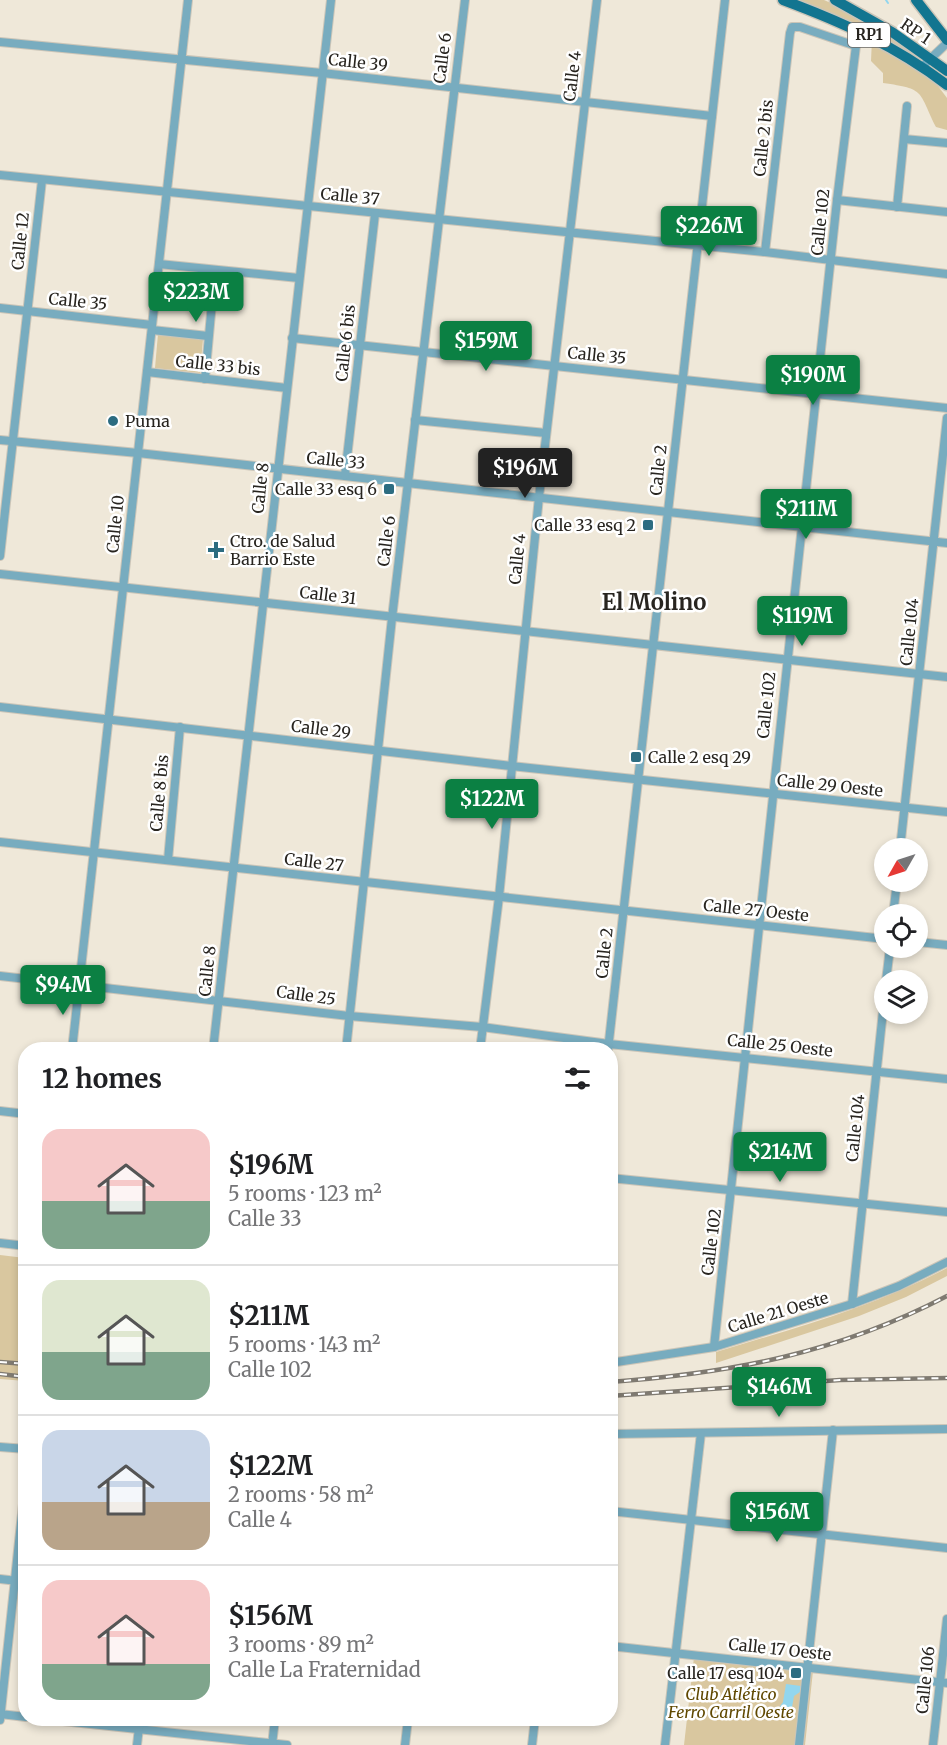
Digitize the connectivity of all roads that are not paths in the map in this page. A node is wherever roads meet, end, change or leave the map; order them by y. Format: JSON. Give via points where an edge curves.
{"nodes":[{"id":1,"x":188,"y":0,"type":"edge"},
{"id":2,"x":331,"y":0,"type":"edge"},
{"id":3,"x":465,"y":0,"type":"edge"},
{"id":4,"x":597,"y":0,"type":"edge"},
{"id":5,"x":725,"y":0,"type":"edge"},
{"id":6,"x":783,"y":0,"type":"edge"},
{"id":7,"x":835,"y":0,"type":"edge"},
{"id":8,"x":916,"y":0,"type":"edge"},
{"id":9,"x":861,"y":31,"type":"junction"},
{"id":10,"x":0,"y":42,"type":"edge"},
{"id":11,"x":947,"y":42,"type":"edge"},
{"id":12,"x":856,"y":46,"type":"junction"},
{"id":13,"x":181,"y":60,"type":"junction"},
{"id":14,"x":928,"y":66,"type":"junction"},
{"id":15,"x":947,"y":70,"type":"edge"},
{"id":16,"x":322,"y":73,"type":"junction"},
{"id":17,"x":947,"y":85,"type":"edge"},
{"id":18,"x":454,"y":87,"type":"junction"},
{"id":19,"x":947,"y":90,"type":"edge"},
{"id":20,"x":584,"y":101,"type":"junction"},
{"id":21,"x":907,"y":106,"type":"dead end"},
{"id":22,"x":712,"y":116,"type":"junction"},
{"id":23,"x":904,"y":139,"type":"junction"},
{"id":24,"x":947,"y":143,"type":"edge"},
{"id":25,"x":0,"y":175,"type":"edge"},
{"id":26,"x":42,"y":180,"type":"junction"},
{"id":27,"x":167,"y":193,"type":"junction"},
{"id":28,"x":837,"y":200,"type":"junction"},
{"id":29,"x":308,"y":206,"type":"junction"},
{"id":30,"x":897,"y":207,"type":"junction"},
{"id":31,"x":947,"y":212,"type":"edge"},
{"id":32,"x":375,"y":214,"type":"junction"},
{"id":33,"x":440,"y":220,"type":"junction"},
{"id":34,"x":569,"y":234,"type":"junction"},
{"id":35,"x":698,"y":246,"type":"junction"},
{"id":36,"x":765,"y":252,"type":"junction"},
{"id":37,"x":831,"y":261,"type":"junction"},
{"id":38,"x":159,"y":264,"type":"junction"},
{"id":39,"x":214,"y":270,"type":"junction"},
{"id":40,"x":947,"y":274,"type":"edge"},
{"id":41,"x":299,"y":279,"type":"junction"},
{"id":42,"x":0,"y":308,"type":"edge"},
{"id":43,"x":27,"y":311,"type":"junction"},
{"id":44,"x":152,"y":327,"type":"junction"},
{"id":45,"x":208,"y":336,"type":"junction"},
{"id":46,"x":292,"y":338,"type":"junction"},
{"id":47,"x":360,"y":346,"type":"junction"},
{"id":48,"x":423,"y":352,"type":"junction"},
{"id":49,"x":555,"y":365,"type":"junction"},
{"id":50,"x":147,"y":372,"type":"junction"},
{"id":51,"x":205,"y":379,"type":"junction"},
{"id":52,"x":683,"y":379,"type":"junction"},
{"id":53,"x":287,"y":388,"type":"junction"},
{"id":54,"x":818,"y":393,"type":"junction"},
{"id":55,"x":947,"y":408,"type":"edge"},
{"id":56,"x":947,"y":418,"type":"edge"},
{"id":57,"x":415,"y":420,"type":"junction"},
{"id":58,"x":546,"y":433,"type":"junction"},
{"id":59,"x":0,"y":440,"type":"edge"},
{"id":60,"x":13,"y":442,"type":"junction"},
{"id":61,"x":138,"y":453,"type":"junction"},
{"id":62,"x":277,"y":468,"type":"junction"},
{"id":63,"x":345,"y":476,"type":"junction"},
{"id":64,"x":408,"y":483,"type":"junction"},
{"id":65,"x":539,"y":497,"type":"junction"},
{"id":66,"x":668,"y":511,"type":"junction"},
{"id":67,"x":803,"y":526,"type":"junction"},
{"id":68,"x":934,"y":541,"type":"junction"},
{"id":69,"x":947,"y":543,"type":"edge"},
{"id":70,"x":0,"y":556,"type":"edge"},
{"id":71,"x":0,"y":574,"type":"edge"},
{"id":72,"x":123,"y":588,"type":"junction"},
{"id":73,"x":263,"y":602,"type":"junction"},
{"id":74,"x":393,"y":618,"type":"junction"},
{"id":75,"x":524,"y":632,"type":"junction"},
{"id":76,"x":653,"y":645,"type":"junction"},
{"id":77,"x":786,"y":658,"type":"junction"},
{"id":78,"x":919,"y":674,"type":"junction"},
{"id":79,"x":947,"y":677,"type":"edge"},
{"id":80,"x":0,"y":707,"type":"edge"},
{"id":81,"x":109,"y":719,"type":"junction"},
{"id":82,"x":180,"y":728,"type":"junction"},
{"id":83,"x":248,"y":735,"type":"junction"},
{"id":84,"x":378,"y":750,"type":"junction"},
{"id":85,"x":512,"y":766,"type":"junction"},
{"id":86,"x":638,"y":779,"type":"junction"},
{"id":87,"x":772,"y":794,"type":"junction"},
{"id":88,"x":904,"y":808,"type":"junction"},
{"id":89,"x":947,"y":812,"type":"edge"},
{"id":90,"x":901,"y":838,"type":"edge"},
{"id":91,"x":0,"y":842,"type":"edge"},
{"id":92,"x":94,"y":852,"type":"junction"},
{"id":93,"x":168,"y":860,"type":"junction"},
{"id":94,"x":234,"y":868,"type":"junction"},
{"id":95,"x":363,"y":882,"type":"junction"},
{"id":96,"x":499,"y":897,"type":"junction"},
{"id":97,"x":624,"y":911,"type":"junction"},
{"id":98,"x":758,"y":925,"type":"junction"},
{"id":99,"x":874,"y":938,"type":"edge"},
{"id":100,"x":928,"y":943,"type":"edge"},
{"id":101,"x":947,"y":945,"type":"edge"},
{"id":102,"x":0,"y":976,"type":"edge"},
{"id":103,"x":80,"y":986,"type":"junction"},
{"id":104,"x":219,"y":999,"type":"junction"},
{"id":105,"x":349,"y":1016,"type":"junction"},
{"id":106,"x":881,"y":1024,"type":"edge"},
{"id":107,"x":482,"y":1027,"type":"junction"},
{"id":108,"x":73,"y":1042,"type":"edge"},
{"id":109,"x":214,"y":1042,"type":"edge"},
{"id":110,"x":347,"y":1042,"type":"edge"},
{"id":111,"x":481,"y":1042,"type":"edge"},
{"id":112,"x":577,"y":1042,"type":"edge"},
{"id":113,"x":610,"y":1042,"type":"edge"},
{"id":114,"x":618,"y":1048,"type":"edge"},
{"id":115,"x":746,"y":1056,"type":"junction"},
{"id":116,"x":876,"y":1070,"type":"junction"},
{"id":117,"x":947,"y":1079,"type":"edge"},
{"id":118,"x":0,"y":1111,"type":"edge"},
{"id":119,"x":18,"y":1113,"type":"edge"},
{"id":120,"x":618,"y":1179,"type":"edge"},
{"id":121,"x":732,"y":1191,"type":"junction"},
{"id":122,"x":862,"y":1204,"type":"junction"},
{"id":123,"x":947,"y":1212,"type":"edge"},
{"id":124,"x":0,"y":1243,"type":"edge"},
{"id":125,"x":18,"y":1245,"type":"edge"},
{"id":126,"x":947,"y":1262,"type":"edge"},
{"id":127,"x":852,"y":1304,"type":"junction"},
{"id":128,"x":714,"y":1347,"type":"junction"},
{"id":129,"x":618,"y":1362,"type":"edge"},
{"id":130,"x":947,"y":1429,"type":"edge"},
{"id":131,"x":833,"y":1430,"type":"junction"},
{"id":132,"x":700,"y":1433,"type":"junction"},
{"id":133,"x":618,"y":1434,"type":"edge"},
{"id":134,"x":0,"y":1447,"type":"edge"},
{"id":135,"x":18,"y":1448,"type":"edge"},
{"id":136,"x":618,"y":1512,"type":"edge"},
{"id":137,"x":691,"y":1520,"type":"junction"},
{"id":138,"x":822,"y":1534,"type":"junction"},
{"id":139,"x":947,"y":1548,"type":"edge"},
{"id":140,"x":18,"y":1552,"type":"edge"},
{"id":141,"x":0,"y":1579,"type":"edge"},
{"id":142,"x":15,"y":1581,"type":"junction"},
{"id":143,"x":18,"y":1581,"type":"edge"},
{"id":144,"x":947,"y":1619,"type":"edge"},
{"id":145,"x":618,"y":1647,"type":"edge"},
{"id":146,"x":676,"y":1653,"type":"junction"},
{"id":147,"x":807,"y":1667,"type":"junction"},
{"id":148,"x":944,"y":1682,"type":"edge"},
{"id":149,"x":0,"y":1714,"type":"edge"},
{"id":150,"x":18,"y":1716,"type":"edge"},
{"id":151,"x":0,"y":1720,"type":"edge"},
{"id":152,"x":110,"y":1726,"type":"edge"},
{"id":153,"x":139,"y":1726,"type":"edge"},
{"id":154,"x":274,"y":1726,"type":"edge"},
{"id":155,"x":407,"y":1726,"type":"edge"},
{"id":156,"x":534,"y":1726,"type":"edge"},
{"id":157,"x":138,"y":1729,"type":"junction"},
{"id":158,"x":272,"y":1744,"type":"edge"},
{"id":159,"x":137,"y":1745,"type":"edge"},
{"id":160,"x":287,"y":1745,"type":"edge"},
{"id":161,"x":405,"y":1745,"type":"edge"},
{"id":162,"x":532,"y":1745,"type":"edge"},
{"id":163,"x":665,"y":1745,"type":"edge"},
{"id":164,"x":799,"y":1745,"type":"edge"},
{"id":165,"x":933,"y":1745,"type":"edge"}],
"edges":[{"from":1,"to":13,"type":"street","name":"Calle 10"},
{"from":2,"to":16,"type":"street","name":"Calle 8"},
{"from":3,"to":18,"type":"street","name":"Calle 6"},
{"from":4,"to":20,"type":"street","name":"Calle 4"},
{"from":5,"to":22,"type":"street","name":"Calle 2"},
{"from":6,"to":9,"type":"main road","name":"RP 1","number":"RP1"},
{"from":7,"to":14,"type":"main road","name":"RP 1","number":"RP1","via":[[892,32]]},
{"from":8,"to":11,"type":"main road"},
{"from":9,"to":12,"type":"street","name":"Calle 102"},
{"from":9,"to":14,"type":"main road","name":"RP 1","number":"RP1"},
{"from":10,"to":13,"type":"street","name":"Calle 39"},
{"from":11,"to":14,"type":"street"},
{"from":12,"to":28,"type":"street","name":"Calle 102"},
{"from":12,"to":36,"type":"street","name":"Calle 2 bis","via":[[792,27]]},
{"from":13,"to":16,"type":"street","name":"Calle 39"},
{"from":13,"to":27,"type":"street","name":"Calle 10"},
{"from":14,"to":15,"type":"main road","name":"RP 1","number":"RP1"},
{"from":14,"to":17,"type":"main road","name":"RP 1","number":"RP1"},
{"from":14,"to":19,"type":"street"},
{"from":16,"to":18,"type":"street","name":"Calle 39"},
{"from":16,"to":29,"type":"street","name":"Calle 8"},
{"from":18,"to":20,"type":"street","name":"Calle 39"},
{"from":18,"to":33,"type":"street","name":"Calle 6"},
{"from":20,"to":22,"type":"street","name":"Calle 39"},
{"from":20,"to":34,"type":"street","name":"Calle 4"},
{"from":21,"to":23,"type":"street"},
{"from":22,"to":35,"type":"street","name":"Calle 2"},
{"from":23,"to":24,"type":"street"},
{"from":23,"to":30,"type":"street"},
{"from":25,"to":26,"type":"street","name":"Calle 37"},
{"from":26,"to":27,"type":"street","name":"Calle 37"},
{"from":26,"to":43,"type":"street","name":"Calle 12"},
{"from":27,"to":29,"type":"street","name":"Calle 37"},
{"from":27,"to":38,"type":"street","name":"Calle 10"},
{"from":28,"to":30,"type":"street"},
{"from":28,"to":37,"type":"street","name":"Calle 102"},
{"from":29,"to":32,"type":"street","name":"Calle 37"},
{"from":29,"to":41,"type":"street","name":"Calle 8"},
{"from":30,"to":31,"type":"street"},
{"from":32,"to":33,"type":"street","name":"Calle 37"},
{"from":32,"to":47,"type":"street","name":"Calle 6 bis"},
{"from":33,"to":34,"type":"street","name":"Calle 37"},
{"from":33,"to":48,"type":"street","name":"Calle 6"},
{"from":34,"to":35,"type":"street","name":"Calle 37"},
{"from":34,"to":49,"type":"street","name":"Calle 4"},
{"from":35,"to":36,"type":"street","name":"Calle 37"},
{"from":35,"to":52,"type":"street","name":"Calle 2"},
{"from":36,"to":37,"type":"street","name":"Calle 37"},
{"from":37,"to":40,"type":"street","name":"Calle 37"},
{"from":37,"to":54,"type":"street","name":"Calle 102"},
{"from":38,"to":39,"type":"street"},
{"from":38,"to":44,"type":"street","name":"Calle 10"},
{"from":39,"to":41,"type":"street"},
{"from":39,"to":45,"type":"street"},
{"from":41,"to":46,"type":"street","name":"Calle 8"},
{"from":42,"to":43,"type":"street","name":"Calle 35"},
{"from":43,"to":44,"type":"street","name":"Calle 35"},
{"from":43,"to":60,"type":"street","name":"Calle 12"},
{"from":44,"to":45,"type":"street","name":"Calle 35"},
{"from":44,"to":50,"type":"street","name":"Calle 10"},
{"from":45,"to":51,"type":"street"},
{"from":46,"to":47,"type":"street","name":"Calle 35"},
{"from":46,"to":53,"type":"street","name":"Calle 8"},
{"from":47,"to":48,"type":"street","name":"Calle 35"},
{"from":47,"to":63,"type":"street","name":"Calle 6 bis"},
{"from":48,"to":49,"type":"street","name":"Calle 35"},
{"from":48,"to":57,"type":"street","name":"Calle 6"},
{"from":49,"to":52,"type":"street","name":"Calle 35"},
{"from":49,"to":58,"type":"street","name":"Calle 4"},
{"from":50,"to":51,"type":"street","name":"Calle 33 bis"},
{"from":50,"to":61,"type":"street","name":"Calle 10"},
{"from":51,"to":53,"type":"street","name":"Calle 33 bis"},
{"from":52,"to":54,"type":"street","name":"Calle 35"},
{"from":52,"to":66,"type":"street","name":"Calle 2"},
{"from":53,"to":62,"type":"street","name":"Calle 8"},
{"from":54,"to":55,"type":"street","name":"Calle 35"},
{"from":54,"to":67,"type":"street","name":"Calle 102"},
{"from":56,"to":68,"type":"street","name":"Calle 104"},
{"from":57,"to":58,"type":"street"},
{"from":57,"to":64,"type":"street","name":"Calle 6"},
{"from":58,"to":65,"type":"street","name":"Calle 4"},
{"from":59,"to":60,"type":"street","name":"Calle 33"},
{"from":60,"to":61,"type":"street","name":"Calle 33"},
{"from":60,"to":70,"type":"street","name":"Calle 12"},
{"from":61,"to":62,"type":"street","name":"Calle 33"},
{"from":61,"to":72,"type":"street","name":"Calle 10"},
{"from":62,"to":63,"type":"street","name":"Calle 33"},
{"from":62,"to":73,"type":"street","name":"Calle 8"},
{"from":63,"to":64,"type":"street","name":"Calle 33"},
{"from":64,"to":65,"type":"street","name":"Calle 33"},
{"from":64,"to":74,"type":"street","name":"Calle 6"},
{"from":65,"to":66,"type":"street","name":"Calle 33"},
{"from":65,"to":75,"type":"street","name":"Calle 4"},
{"from":66,"to":67,"type":"street","name":"Calle 33"},
{"from":66,"to":76,"type":"street","name":"Calle 2"},
{"from":67,"to":68,"type":"street","name":"Calle 33"},
{"from":67,"to":77,"type":"street","name":"Calle 102"},
{"from":68,"to":69,"type":"street","name":"Calle 33"},
{"from":68,"to":78,"type":"street","name":"Calle 104"},
{"from":71,"to":72,"type":"street","name":"Calle 31"},
{"from":72,"to":73,"type":"street","name":"Calle 31"},
{"from":72,"to":81,"type":"street","name":"Calle 10"},
{"from":73,"to":74,"type":"street","name":"Calle 31"},
{"from":73,"to":83,"type":"street","name":"Calle 8"},
{"from":74,"to":75,"type":"street","name":"Calle 31"},
{"from":74,"to":84,"type":"street","name":"Calle 6"},
{"from":75,"to":76,"type":"street","name":"Calle 31"},
{"from":75,"to":85,"type":"street","name":"Calle 4"},
{"from":76,"to":77,"type":"street","name":"Calle 31"},
{"from":76,"to":86,"type":"street","name":"Calle 2"},
{"from":77,"to":78,"type":"street","name":"Calle 31"},
{"from":77,"to":87,"type":"street","name":"Calle 102"},
{"from":78,"to":79,"type":"street","name":"Calle 31"},
{"from":78,"to":88,"type":"street","name":"Calle 104"},
{"from":80,"to":81,"type":"street","name":"Calle 29"},
{"from":81,"to":82,"type":"street","name":"Calle 29"},
{"from":81,"to":92,"type":"street","name":"Calle 10"},
{"from":82,"to":83,"type":"street","name":"Calle 29"},
{"from":82,"to":93,"type":"street","name":"Calle 8 bis"},
{"from":83,"to":84,"type":"street","name":"Calle 29"},
{"from":83,"to":94,"type":"street","name":"Calle 8"},
{"from":84,"to":85,"type":"street","name":"Calle 29"},
{"from":84,"to":95,"type":"street","name":"Calle 6"},
{"from":85,"to":86,"type":"street","name":"Calle 29"},
{"from":85,"to":96,"type":"street","name":"Calle 4"},
{"from":86,"to":87,"type":"street","name":"Calle 29 Oeste"},
{"from":86,"to":97,"type":"street","name":"Calle 2"},
{"from":87,"to":88,"type":"street","name":"Calle 29 Oeste"},
{"from":87,"to":98,"type":"street","name":"Calle 102"},
{"from":88,"to":89,"type":"street","name":"Calle 29 Oeste"},
{"from":88,"to":90,"type":"street","name":"Calle 104"},
{"from":91,"to":92,"type":"street","name":"Calle 27"},
{"from":92,"to":93,"type":"street","name":"Calle 27"},
{"from":92,"to":103,"type":"street","name":"Calle 10"},
{"from":93,"to":94,"type":"street","name":"Calle 27"},
{"from":94,"to":95,"type":"street","name":"Calle 27"},
{"from":94,"to":104,"type":"street","name":"Calle 8"},
{"from":95,"to":96,"type":"street","name":"Calle 27"},
{"from":95,"to":105,"type":"street","name":"Calle 6"},
{"from":96,"to":97,"type":"street","name":"Calle 27"},
{"from":96,"to":107,"type":"street","name":"Calle 4"},
{"from":97,"to":98,"type":"street","name":"Calle 27 Oeste"},
{"from":97,"to":113,"type":"street","name":"Calle 2"},
{"from":98,"to":99,"type":"street","name":"Calle 27 Oeste"},
{"from":98,"to":115,"type":"street","name":"Calle 102"},
{"from":100,"to":101,"type":"street"},
{"from":102,"to":103,"type":"street","name":"Calle 25"},
{"from":103,"to":104,"type":"street","name":"Calle 25"},
{"from":103,"to":108,"type":"street","name":"Calle 10"},
{"from":104,"to":105,"type":"street","name":"Calle 25"},
{"from":104,"to":109,"type":"street","name":"Calle 8"},
{"from":105,"to":107,"type":"street","name":"Calle 25"},
{"from":105,"to":110,"type":"street","name":"Calle 6"},
{"from":106,"to":116,"type":"street","name":"Calle 104"},
{"from":107,"to":111,"type":"street","name":"Calle 4"},
{"from":107,"to":112,"type":"street","name":"Calle 25"},
{"from":114,"to":115,"type":"street","name":"Calle 25 Oeste"},
{"from":115,"to":116,"type":"street","name":"Calle 25 Oeste"},
{"from":115,"to":121,"type":"street","name":"Calle 102"},
{"from":116,"to":117,"type":"street","name":"Calle 25 Oeste"},
{"from":116,"to":122,"type":"street","name":"Calle 104"},
{"from":118,"to":119,"type":"street"},
{"from":120,"to":121,"type":"street"},
{"from":121,"to":122,"type":"street"},
{"from":121,"to":128,"type":"street","name":"Calle 102"},
{"from":122,"to":123,"type":"street"},
{"from":122,"to":127,"type":"street","name":"Calle 104"},
{"from":124,"to":125,"type":"street"},
{"from":126,"to":127,"type":"street","name":"Calle 21 Oeste"},
{"from":127,"to":128,"type":"street","name":"Calle 21 Oeste"},
{"from":128,"to":129,"type":"street","name":"Calle 21 Oeste"},
{"from":130,"to":131,"type":"street"},
{"from":131,"to":132,"type":"street"},
{"from":131,"to":138,"type":"street"},
{"from":132,"to":133,"type":"street"},
{"from":132,"to":137,"type":"street"},
{"from":134,"to":135,"type":"street"},
{"from":136,"to":137,"type":"street"},
{"from":137,"to":138,"type":"street"},
{"from":137,"to":146,"type":"street"},
{"from":138,"to":139,"type":"street"},
{"from":138,"to":147,"type":"street"},
{"from":140,"to":142,"type":"street"},
{"from":141,"to":142,"type":"street"},
{"from":142,"to":143,"type":"street"},
{"from":142,"to":149,"type":"street"},
{"from":144,"to":148,"type":"street","name":"Calle 106"},
{"from":145,"to":146,"type":"street","name":"Calle 17 Oeste"},
{"from":146,"to":147,"type":"street","name":"Calle 17 Oeste"},
{"from":146,"to":163,"type":"street"},
{"from":147,"to":148,"type":"street","name":"Calle 17 Oeste"},
{"from":147,"to":164,"type":"street"},
{"from":148,"to":165,"type":"street","name":"Calle 106"},
{"from":149,"to":150,"type":"street"},
{"from":149,"to":151,"type":"street"},
{"from":152,"to":157,"type":"street"},
{"from":153,"to":157,"type":"street"},
{"from":154,"to":158,"type":"street"},
{"from":155,"to":161,"type":"street"},
{"from":156,"to":162,"type":"street"},
{"from":157,"to":158,"type":"street"},
{"from":157,"to":159,"type":"street"},
{"from":158,"to":160,"type":"street"}]}
